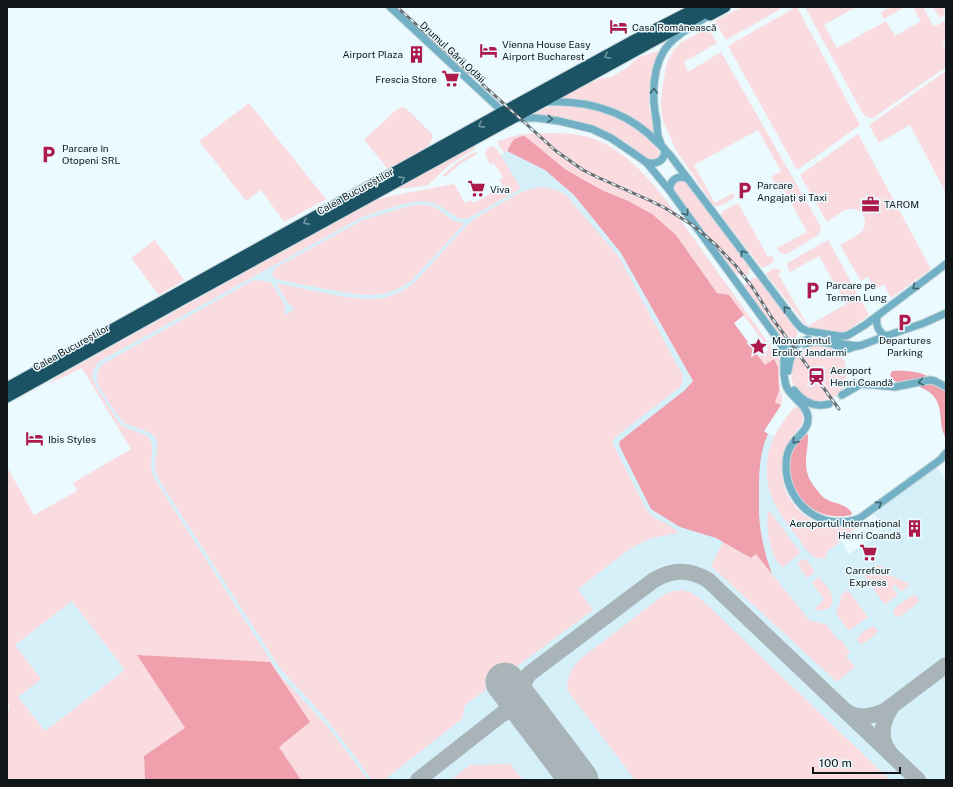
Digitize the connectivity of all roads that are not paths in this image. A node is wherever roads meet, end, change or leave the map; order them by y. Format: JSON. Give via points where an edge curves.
{"nodes":[{"id":1,"x":390,"y":7,"type":"edge"},
{"id":2,"x":687,"y":7,"type":"edge"},
{"id":3,"x":699,"y":7,"type":"edge"},
{"id":4,"x":715,"y":7,"type":"edge"},
{"id":5,"x":725,"y":7,"type":"edge"},
{"id":6,"x":708,"y":16,"type":"junction"},
{"id":7,"x":644,"y":41,"type":"junction"},
{"id":8,"x":542,"y":102,"type":"junction"},
{"id":9,"x":507,"y":116,"type":"junction"},
{"id":10,"x":656,"y":118,"type":"junction"},
{"id":11,"x":663,"y":148,"type":"junction"},
{"id":12,"x":670,"y":156,"type":"junction"},
{"id":13,"x":646,"y":162,"type":"junction"},
{"id":14,"x":688,"y":179,"type":"junction"},
{"id":15,"x":670,"y":191,"type":"junction"},
{"id":16,"x":946,"y":264,"type":"edge"},
{"id":17,"x":946,"y":313,"type":"edge"},
{"id":18,"x":877,"y":316,"type":"junction"},
{"id":19,"x":886,"y":336,"type":"junction"},
{"id":20,"x":777,"y":338,"type":"junction"},
{"id":21,"x":805,"y":344,"type":"tunnel mouth"},
{"id":22,"x":857,"y":346,"type":"junction"},
{"id":23,"x":793,"y":354,"type":"tunnel mouth"},
{"id":24,"x":946,"y":387,"type":"edge"},
{"id":25,"x":7,"y":388,"type":"edge"},
{"id":26,"x":842,"y":395,"type":"tunnel mouth"},
{"id":27,"x":7,"y":397,"type":"edge"},
{"id":28,"x":829,"y":404,"type":"tunnel mouth"},
{"id":29,"x":946,"y":453,"type":"edge"}],
"edges":[{"from":1,"to":9,"type":"street","name":"Drumul Gării Odăii"},
{"from":2,"to":7,"type":"highway","via":[[652,28]]},
{"from":3,"to":7,"type":"highway","name":"Calea Bucureștilor"},
{"from":4,"to":7,"type":"highway","name":"Calea Bucureștilor"},
{"from":5,"to":6,"type":"highway"},
{"from":6,"to":7,"type":"highway","via":[[659,42]]},
{"from":10,"to":6,"type":"street","one_way":true,"via":[[654,83],[657,66],[663,53],[682,33]]},
{"from":7,"to":8,"type":"highway","name":"Calea Bucureștilor"},
{"from":7,"to":9,"type":"highway","name":"Calea Bucureștilor","one_way":true},
{"from":8,"to":9,"type":"highway","name":"Calea Bucureștilor"},
{"from":8,"to":11,"type":"street","via":[[575,102],[605,109],[636,124]]},
{"from":9,"to":13,"type":"street","one_way":true,"via":[[559,121],[592,129],[612,138]]},
{"from":9,"to":25,"type":"highway","name":"Calea Bucureștilor","one_way":true},
{"from":27,"to":9,"type":"highway","name":"Calea Bucureștilor","one_way":true},
{"from":10,"to":11,"type":"street","via":[[658,136]]},
{"from":10,"to":12,"type":"street"},
{"from":11,"to":12,"type":"street"},
{"from":11,"to":13,"type":"street","via":[[665,152],[660,161],[654,164]]},
{"from":12,"to":14,"type":"street"},
{"from":13,"to":15,"type":"street"},
{"from":14,"to":15,"type":"street","via":[[674,179]]},
{"from":18,"to":14,"type":"street","one_way":true,"via":[[846,336],[804,330]]},
{"from":15,"to":20,"type":"street","one_way":true},
{"from":16,"to":18,"type":"street","one_way":true},
{"from":17,"to":19,"type":"street"},
{"from":18,"to":19,"type":"street","via":[[877,328]]},
{"from":19,"to":22,"type":"street"},
{"from":20,"to":22,"type":"street","via":[[784,345],[790,346],[818,337]]},
{"from":20,"to":29,"type":"street","one_way":true,"via":[[785,353],[786,384],[808,416],[807,426],[792,443],[786,465],[793,493],[807,511],[826,520],[842,522],[860,518]]},
{"from":21,"to":22,"type":"street","via":[[828,342],[845,350]]},
{"from":23,"to":28,"type":"street","via":[[788,365],[788,373],[793,389],[808,403]]},
{"from":24,"to":26,"type":"street","one_way":true,"via":[[930,380],[895,387],[861,384]]}]}
